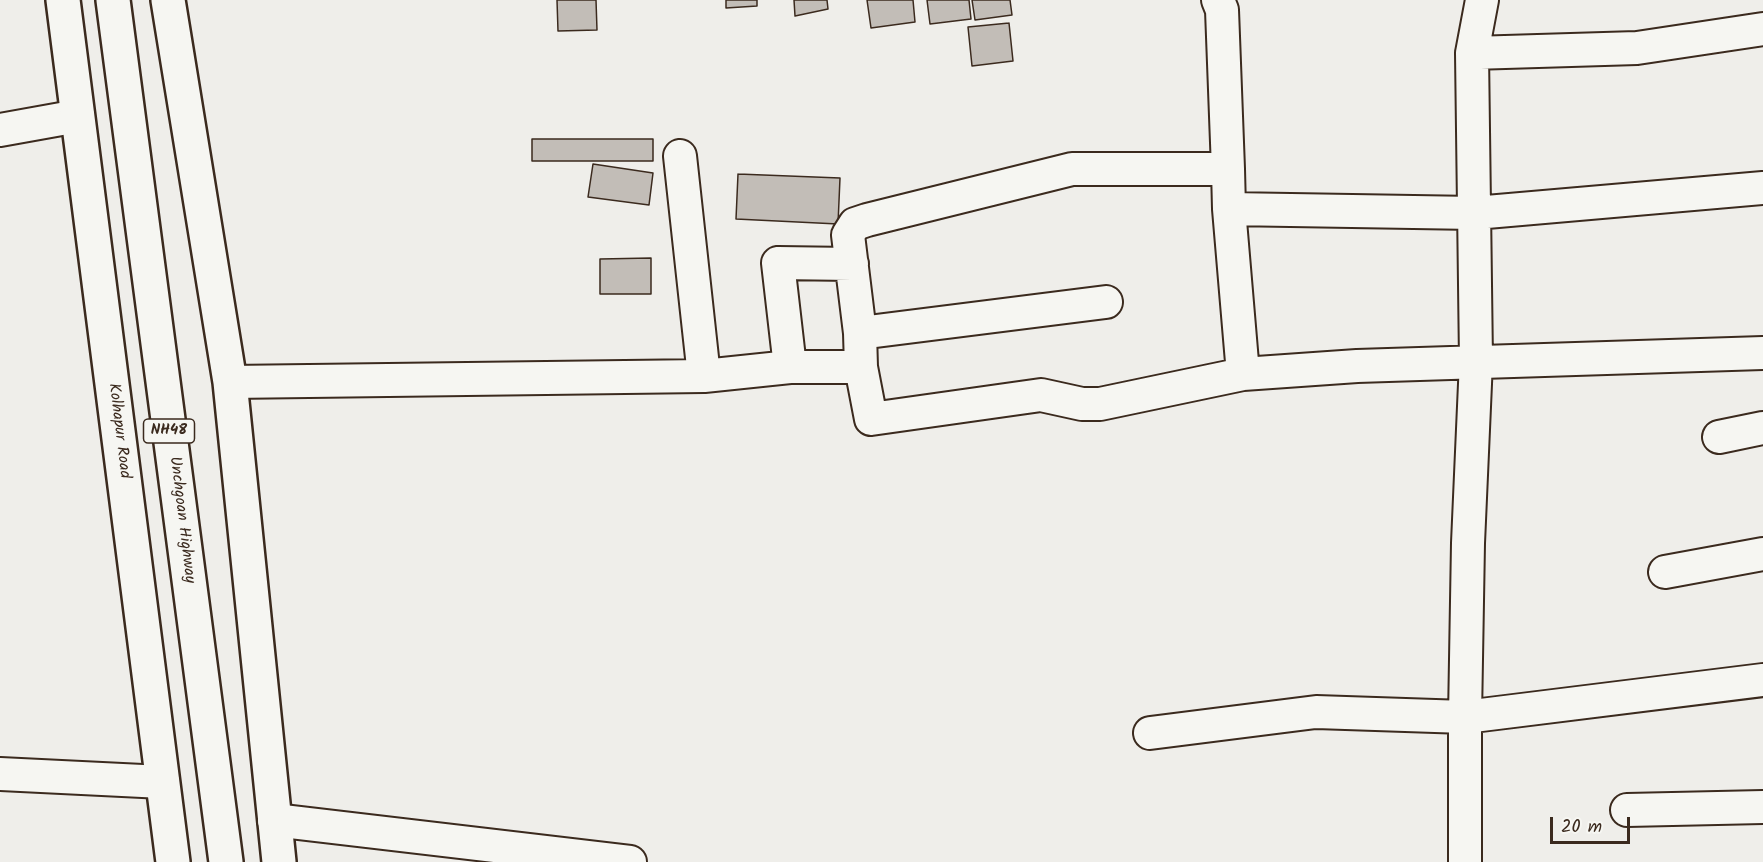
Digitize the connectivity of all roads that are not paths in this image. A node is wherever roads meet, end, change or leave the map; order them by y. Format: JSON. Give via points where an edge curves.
{"nodes":[{"id":1,"x":63,"y":0,"type":"edge"},
{"id":2,"x":113,"y":0,"type":"edge"},
{"id":3,"x":168,"y":0,"type":"edge"},
{"id":4,"x":1218,"y":0,"type":"edge"},
{"id":5,"x":1482,"y":0,"type":"edge"},
{"id":6,"x":1763,"y":28,"type":"edge"},
{"id":7,"x":1472,"y":53,"type":"junction"},
{"id":8,"x":78,"y":116,"type":"junction"},
{"id":9,"x":0,"y":130,"type":"edge"},
{"id":10,"x":680,"y":156,"type":"dead end"},
{"id":11,"x":1228,"y":169,"type":"junction"},
{"id":12,"x":1763,"y":188,"type":"edge"},
{"id":13,"x":1229,"y":209,"type":"junction"},
{"id":14,"x":1475,"y":213,"type":"junction"},
{"id":15,"x":852,"y":264,"type":"junction"},
{"id":16,"x":1106,"y":302,"type":"dead end"},
{"id":17,"x":860,"y":333,"type":"junction"},
{"id":18,"x":1763,"y":353,"type":"edge"},
{"id":19,"x":1476,"y":361,"type":"junction"},
{"id":20,"x":790,"y":367,"type":"junction"},
{"id":21,"x":861,"y":367,"type":"junction"},
{"id":22,"x":1243,"y":374,"type":"junction"},
{"id":23,"x":704,"y":376,"type":"junction"},
{"id":24,"x":230,"y":382,"type":"junction"},
{"id":25,"x":1763,"y":428,"type":"edge"},
{"id":26,"x":1719,"y":437,"type":"dead end"},
{"id":27,"x":1763,"y":554,"type":"edge"},
{"id":28,"x":1665,"y":572,"type":"dead end"},
{"id":29,"x":1763,"y":680,"type":"edge"},
{"id":30,"x":1465,"y":717,"type":"junction"},
{"id":31,"x":1150,"y":733,"type":"dead end"},
{"id":32,"x":0,"y":774,"type":"edge"},
{"id":33,"x":163,"y":782,"type":"junction"},
{"id":34,"x":1763,"y":807,"type":"edge"},
{"id":35,"x":1627,"y":810,"type":"dead end"},
{"id":36,"x":274,"y":820,"type":"junction"},
{"id":37,"x":560,"y":858,"type":"edge"},
{"id":38,"x":173,"y":862,"type":"edge"},
{"id":39,"x":226,"y":862,"type":"edge"},
{"id":40,"x":279,"y":862,"type":"edge"},
{"id":41,"x":630,"y":862,"type":"edge"},
{"id":42,"x":1465,"y":862,"type":"edge"}],
"edges":[{"from":1,"to":8,"type":"highway","name":"Kolhapur Road","number":"NH48"},
{"from":2,"to":39,"type":"highway","name":"Unchgoan Highway","number":"NH48"},
{"from":3,"to":24,"type":"highway"},
{"from":4,"to":11,"type":"street","via":[[1222,10]]},
{"from":5,"to":7,"type":"street"},
{"from":6,"to":7,"type":"street","via":[[1638,48]]},
{"from":7,"to":14,"type":"street"},
{"from":8,"to":9,"type":"street"},
{"from":8,"to":33,"type":"highway","name":"Kolhapur Road","number":"NH48"},
{"from":10,"to":23,"type":"street"},
{"from":11,"to":13,"type":"street"},
{"from":11,"to":15,"type":"street","via":[[1072,169],[867,220],[855,224],[848,235]]},
{"from":12,"to":14,"type":"street"},
{"from":13,"to":14,"type":"street"},
{"from":13,"to":22,"type":"street"},
{"from":14,"to":19,"type":"street"},
{"from":15,"to":17,"type":"street"},
{"from":15,"to":20,"type":"street","via":[[778,263]]},
{"from":16,"to":17,"type":"street"},
{"from":17,"to":21,"type":"street"},
{"from":18,"to":19,"type":"street"},
{"from":19,"to":22,"type":"street"},
{"from":19,"to":30,"type":"street"},
{"from":20,"to":21,"type":"street"},
{"from":20,"to":23,"type":"street"},
{"from":21,"to":22,"type":"street","via":[[871,419],[1041,395],[1100,404]]},
{"from":23,"to":24,"type":"street"},
{"from":24,"to":36,"type":"highway"},
{"from":25,"to":26,"type":"street"},
{"from":27,"to":28,"type":"street"},
{"from":29,"to":30,"type":"street"},
{"from":30,"to":31,"type":"street","via":[[1316,712]]},
{"from":30,"to":42,"type":"street"},
{"from":32,"to":33,"type":"street"},
{"from":33,"to":38,"type":"highway","name":"Kolhapur Road","number":"NH48"},
{"from":34,"to":35,"type":"street"},
{"from":36,"to":37,"type":"street"},
{"from":36,"to":40,"type":"highway"},
{"from":37,"to":41,"type":"street"}]}
